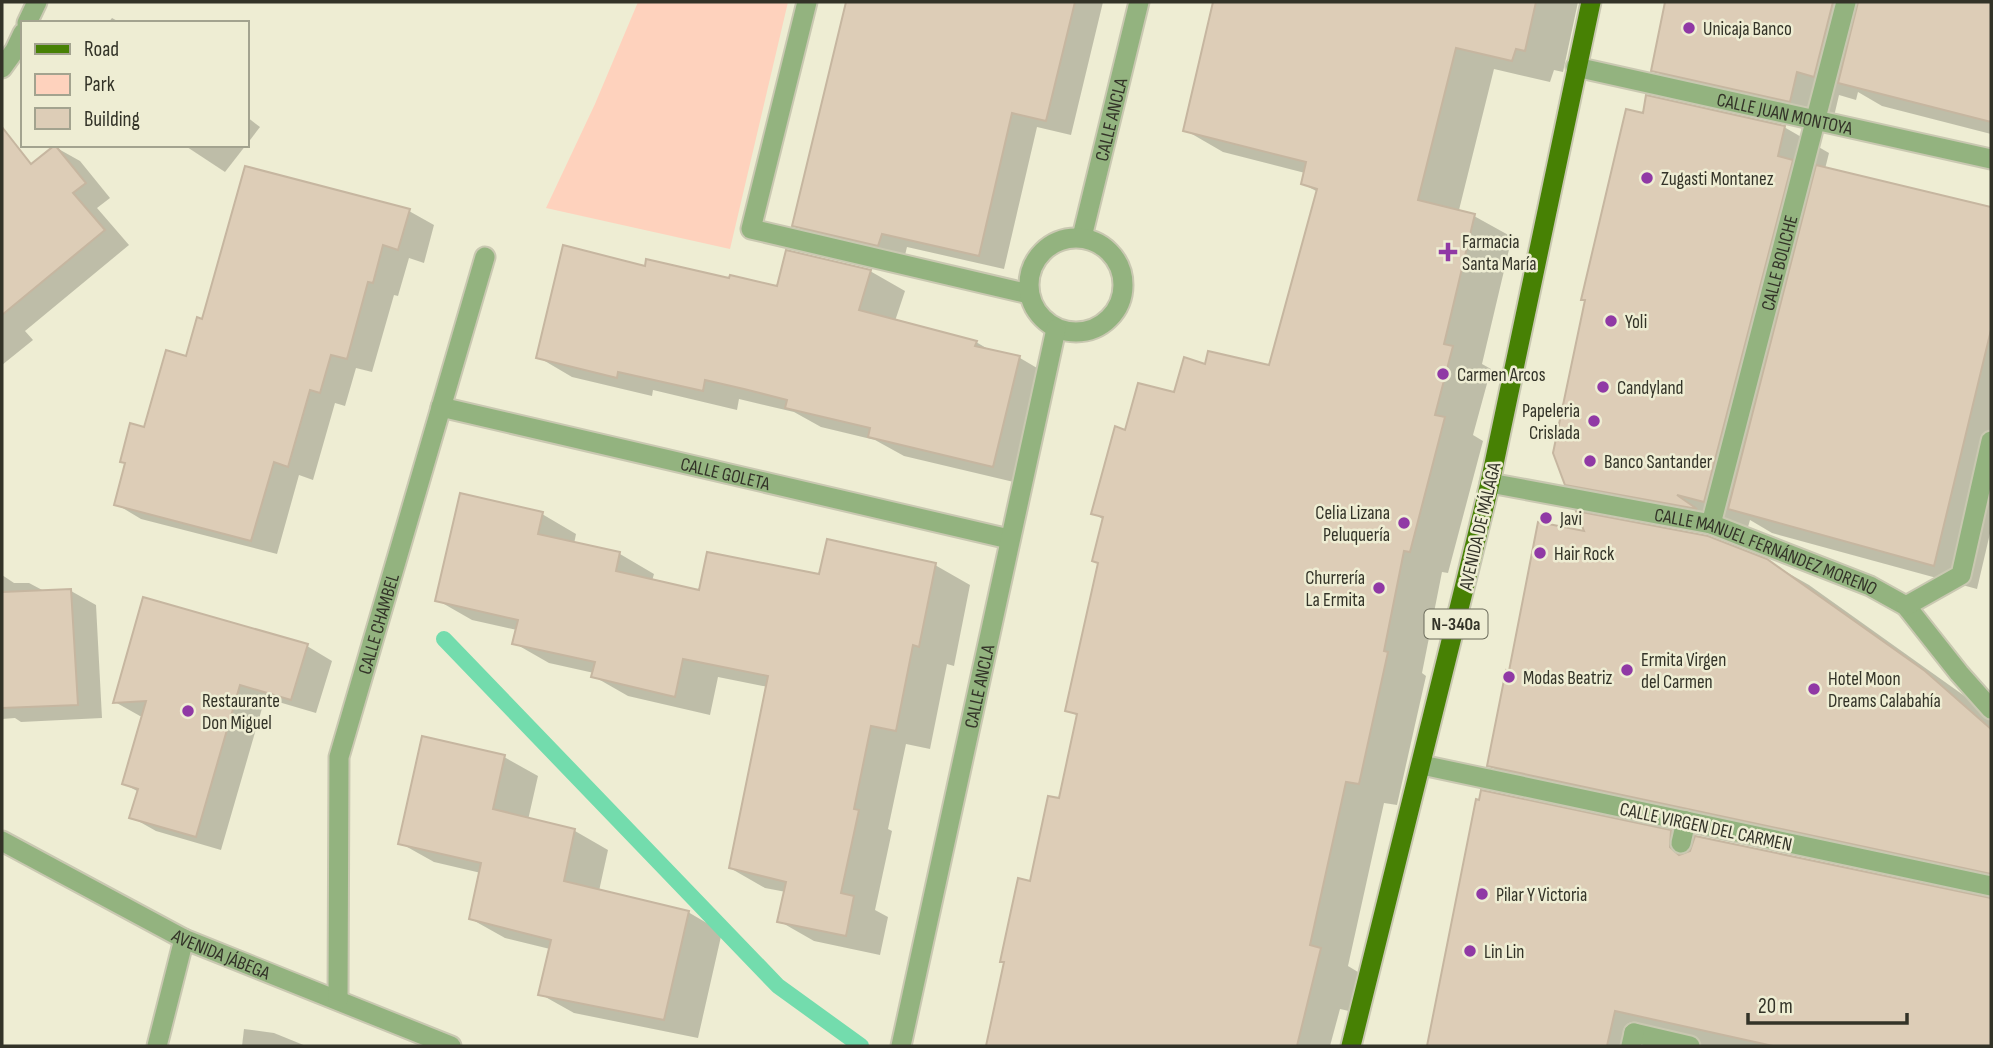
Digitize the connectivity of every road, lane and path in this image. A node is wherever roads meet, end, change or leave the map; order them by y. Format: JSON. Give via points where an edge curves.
{"nodes":[{"id":1,"x":37,"y":2,"type":"edge"},
{"id":2,"x":807,"y":2,"type":"edge"},
{"id":3,"x":1139,"y":2,"type":"edge"},
{"id":4,"x":1591,"y":2,"type":"edge"},
{"id":5,"x":1846,"y":2,"type":"edge"},
{"id":6,"x":28,"y":21,"type":"edge"},
{"id":7,"x":21,"y":37,"type":"edge"},
{"id":8,"x":1576,"y":67,"type":"junction"},
{"id":9,"x":2,"y":68,"type":"edge"},
{"id":10,"x":1817,"y":119,"type":"junction"},
{"id":11,"x":1991,"y":159,"type":"edge"},
{"id":12,"x":1082,"y":237,"type":"junction"},
{"id":13,"x":485,"y":257,"type":"dead end"},
{"id":14,"x":1029,"y":295,"type":"junction"},
{"id":15,"x":1056,"y":329,"type":"junction"},
{"id":16,"x":441,"y":407,"type":"junction"},
{"id":17,"x":1991,"y":441,"type":"edge"},
{"id":18,"x":1489,"y":483,"type":"junction"},
{"id":19,"x":1711,"y":524,"type":"junction"},
{"id":20,"x":1009,"y":539,"type":"junction"},
{"id":21,"x":1906,"y":606,"type":"junction"},
{"id":22,"x":1991,"y":709,"type":"edge"},
{"id":23,"x":1422,"y":765,"type":"junction"},
{"id":24,"x":1686,"y":821,"type":"junction"},
{"id":25,"x":2,"y":841,"type":"edge"},
{"id":26,"x":1681,"y":843,"type":"dead end"},
{"id":27,"x":1991,"y":886,"type":"edge"},
{"id":28,"x":184,"y":939,"type":"junction"},
{"id":29,"x":338,"y":1000,"type":"junction"},
{"id":30,"x":1632,"y":1040,"type":"edge"},
{"id":31,"x":157,"y":1046,"type":"edge"},
{"id":32,"x":452,"y":1046,"type":"edge"},
{"id":33,"x":901,"y":1046,"type":"edge"},
{"id":34,"x":1351,"y":1046,"type":"edge"},
{"id":35,"x":1690,"y":1046,"type":"edge"}],
"edges":[{"from":1,"to":6,"type":"street"},
{"from":2,"to":14,"type":"street","via":[[751,229]]},
{"from":3,"to":12,"type":"street","name":"CALLE ANCLA"},
{"from":4,"to":8,"type":"main road","name":"AVENIDA DE MÁLAGA","number":"N-340a"},
{"from":5,"to":10,"type":"street","name":"CALLE BOLICHE"},
{"from":7,"to":9,"type":"street"},
{"from":8,"to":10,"type":"street","name":"CALLE JUAN MONTOYA"},
{"from":8,"to":18,"type":"main road","name":"AVENIDA DE MÁLAGA","number":"N-340a"},
{"from":10,"to":11,"type":"street","name":"CALLE JUAN MONTOYA"},
{"from":10,"to":19,"type":"street","name":"CALLE BOLICHE"},
{"from":12,"to":14,"type":"street","via":[[1053,243],[1041,252],[1028,279]]},
{"from":12,"to":15,"type":"street","via":[[1098,242],[1120,266],[1122,298],[1114,313],[1087,332]]},
{"from":13,"to":16,"type":"street","name":"CALLE CHAMBEL"},
{"from":14,"to":15,"type":"street","via":[[1034,309]]},
{"from":15,"to":20,"type":"street","name":"CALLE ANCLA"},
{"from":16,"to":20,"type":"street","name":"CALLE GOLETA"},
{"from":16,"to":29,"type":"street","name":"CALLE CHAMBEL","via":[[339,757]]},
{"from":17,"to":21,"type":"street","via":[[1961,575]]},
{"from":18,"to":19,"type":"street","name":"CALLE MANUEL FERNÁNDEZ MORENO"},
{"from":18,"to":23,"type":"main road","name":"AVENIDA DE MÁLAGA","number":"N-340a"},
{"from":19,"to":21,"type":"street","name":"CALLE MANUEL FERNÁNDEZ MORENO","via":[[1870,586]]},
{"from":20,"to":33,"type":"street","name":"CALLE ANCLA"},
{"from":21,"to":22,"type":"street","name":"CALLE MANUEL FERNÁNDEZ MORENO"},
{"from":23,"to":24,"type":"street","name":"CALLE VIRGEN DEL CARMEN"},
{"from":23,"to":34,"type":"main road","name":"AVENIDA DE MÁLAGA","number":"N-340a"},
{"from":24,"to":26,"type":"street"},
{"from":24,"to":27,"type":"street","name":"CALLE VIRGEN DEL CARMEN"},
{"from":25,"to":28,"type":"street","name":"AVENIDA JÁBEGA"},
{"from":28,"to":29,"type":"street","name":"AVENIDA JÁBEGA"},
{"from":28,"to":31,"type":"street"},
{"from":29,"to":32,"type":"street","name":"AVENIDA JÁBEGA"},
{"from":30,"to":35,"type":"street"}]}
